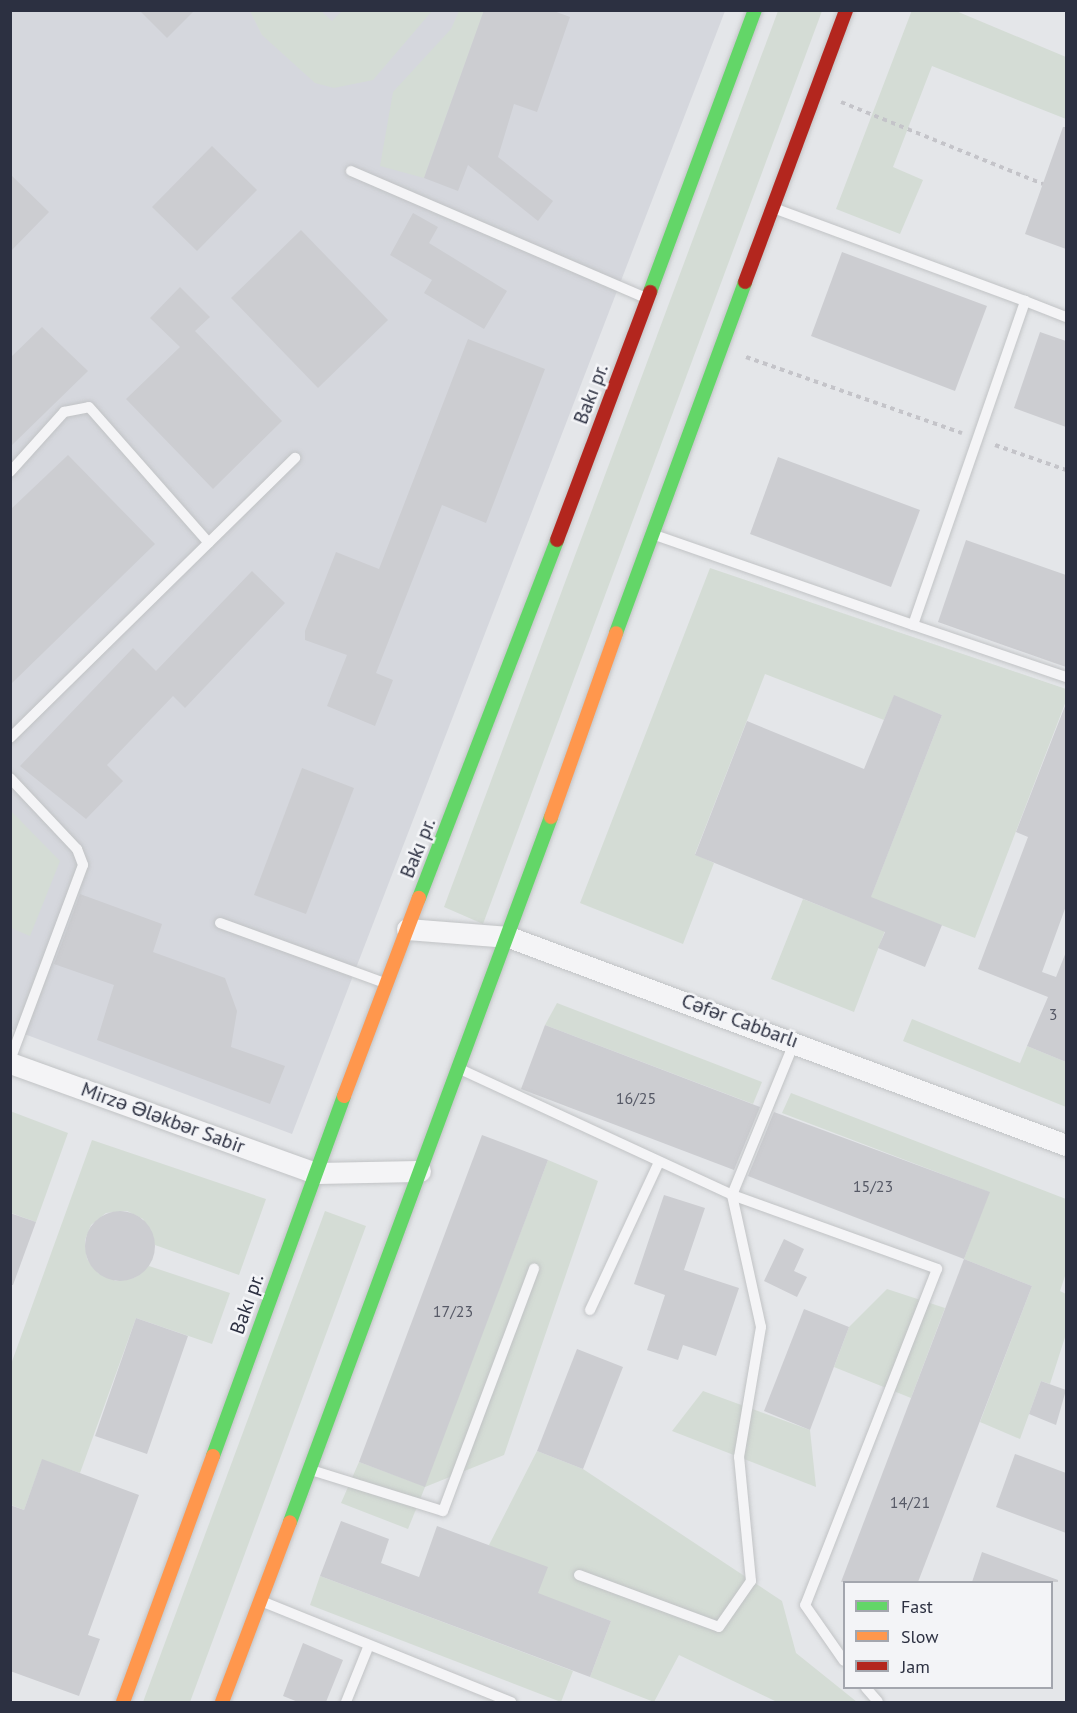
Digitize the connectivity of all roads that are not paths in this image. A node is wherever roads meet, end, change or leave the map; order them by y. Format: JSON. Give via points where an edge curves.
{"nodes":[{"id":1,"x":755,"y":10,"type":"edge"},
{"id":2,"x":846,"y":10,"type":"edge"},
{"id":3,"x":351,"y":171,"type":"dead end"},
{"id":4,"x":771,"y":207,"type":"junction"},
{"id":5,"x":648,"y":299,"type":"junction"},
{"id":6,"x":1025,"y":301,"type":"junction"},
{"id":7,"x":1066,"y":317,"type":"edge"},
{"id":8,"x":295,"y":458,"type":"dead end"},
{"id":9,"x":10,"y":472,"type":"edge"},
{"id":10,"x":651,"y":534,"type":"junction"},
{"id":11,"x":208,"y":543,"type":"junction"},
{"id":12,"x":913,"y":625,"type":"junction"},
{"id":13,"x":1066,"y":677,"type":"edge"},
{"id":14,"x":10,"y":738,"type":"edge"},
{"id":15,"x":10,"y":778,"type":"edge"},
{"id":16,"x":220,"y":923,"type":"dead end"},
{"id":17,"x":407,"y":929,"type":"junction"},
{"id":18,"x":509,"y":937,"type":"junction"},
{"id":19,"x":386,"y":984,"type":"junction"},
{"id":20,"x":795,"y":1041,"type":"junction"},
{"id":21,"x":10,"y":1062,"type":"edge"},
{"id":22,"x":459,"y":1068,"type":"junction"},
{"id":23,"x":1066,"y":1145,"type":"edge"},
{"id":24,"x":659,"y":1162,"type":"junction"},
{"id":25,"x":420,"y":1171,"type":"junction"},
{"id":26,"x":315,"y":1173,"type":"junction"},
{"id":27,"x":732,"y":1195,"type":"junction"},
{"id":28,"x":534,"y":1269,"type":"dead end"},
{"id":29,"x":590,"y":1310,"type":"dead end"},
{"id":30,"x":308,"y":1469,"type":"junction"},
{"id":31,"x":579,"y":1575,"type":"dead end"},
{"id":32,"x":261,"y":1601,"type":"junction"},
{"id":33,"x":369,"y":1645,"type":"junction"},
{"id":34,"x":843,"y":1660,"type":"edge"},
{"id":35,"x":867,"y":1689,"type":"edge"},
{"id":36,"x":123,"y":1702,"type":"edge"},
{"id":37,"x":222,"y":1702,"type":"edge"},
{"id":38,"x":346,"y":1702,"type":"edge"},
{"id":39,"x":511,"y":1702,"type":"edge"},
{"id":40,"x":878,"y":1702,"type":"edge"}],
"edges":[{"from":1,"to":5,"type":"street","name":"Bakı pr."},
{"from":2,"to":4,"type":"street"},
{"from":3,"to":5,"type":"lane"},
{"from":4,"to":6,"type":"lane"},
{"from":4,"to":10,"type":"street"},
{"from":5,"to":17,"type":"street","name":"Bakı pr."},
{"from":6,"to":7,"type":"lane"},
{"from":6,"to":12,"type":"lane"},
{"from":8,"to":11,"type":"lane"},
{"from":9,"to":11,"type":"lane","via":[[64,412],[88,407]]},
{"from":10,"to":12,"type":"lane"},
{"from":10,"to":18,"type":"street"},
{"from":11,"to":14,"type":"lane"},
{"from":12,"to":13,"type":"lane"},
{"from":15,"to":21,"type":"lane","via":[[77,849],[83,865]]},
{"from":16,"to":19,"type":"lane"},
{"from":17,"to":18,"type":"street","name":"Cəfər Cabbarlı"},
{"from":17,"to":19,"type":"street","name":"Bakı pr."},
{"from":18,"to":20,"type":"street","name":"Cəfər Cabbarlı"},
{"from":18,"to":22,"type":"street"},
{"from":19,"to":26,"type":"street","name":"Bakı pr."},
{"from":20,"to":23,"type":"street","name":"Cəfər Cabbarlı"},
{"from":20,"to":27,"type":"lane"},
{"from":21,"to":26,"type":"street","name":"Mirzə Ələkbər Sabir"},
{"from":22,"to":24,"type":"lane"},
{"from":22,"to":25,"type":"street"},
{"from":24,"to":27,"type":"lane"},
{"from":24,"to":29,"type":"lane"},
{"from":25,"to":26,"type":"street"},
{"from":25,"to":30,"type":"street"},
{"from":26,"to":36,"type":"street","name":"Bakı pr."},
{"from":27,"to":31,"type":"lane","via":[[760,1327],[739,1457],[751,1581],[719,1627]]},
{"from":27,"to":34,"type":"lane","via":[[937,1269],[805,1605]]},
{"from":28,"to":30,"type":"lane","via":[[443,1511]]},
{"from":30,"to":32,"type":"street"},
{"from":32,"to":33,"type":"lane"},
{"from":32,"to":37,"type":"street"},
{"from":33,"to":38,"type":"lane"},
{"from":33,"to":39,"type":"lane"},
{"from":35,"to":40,"type":"lane"}]}
